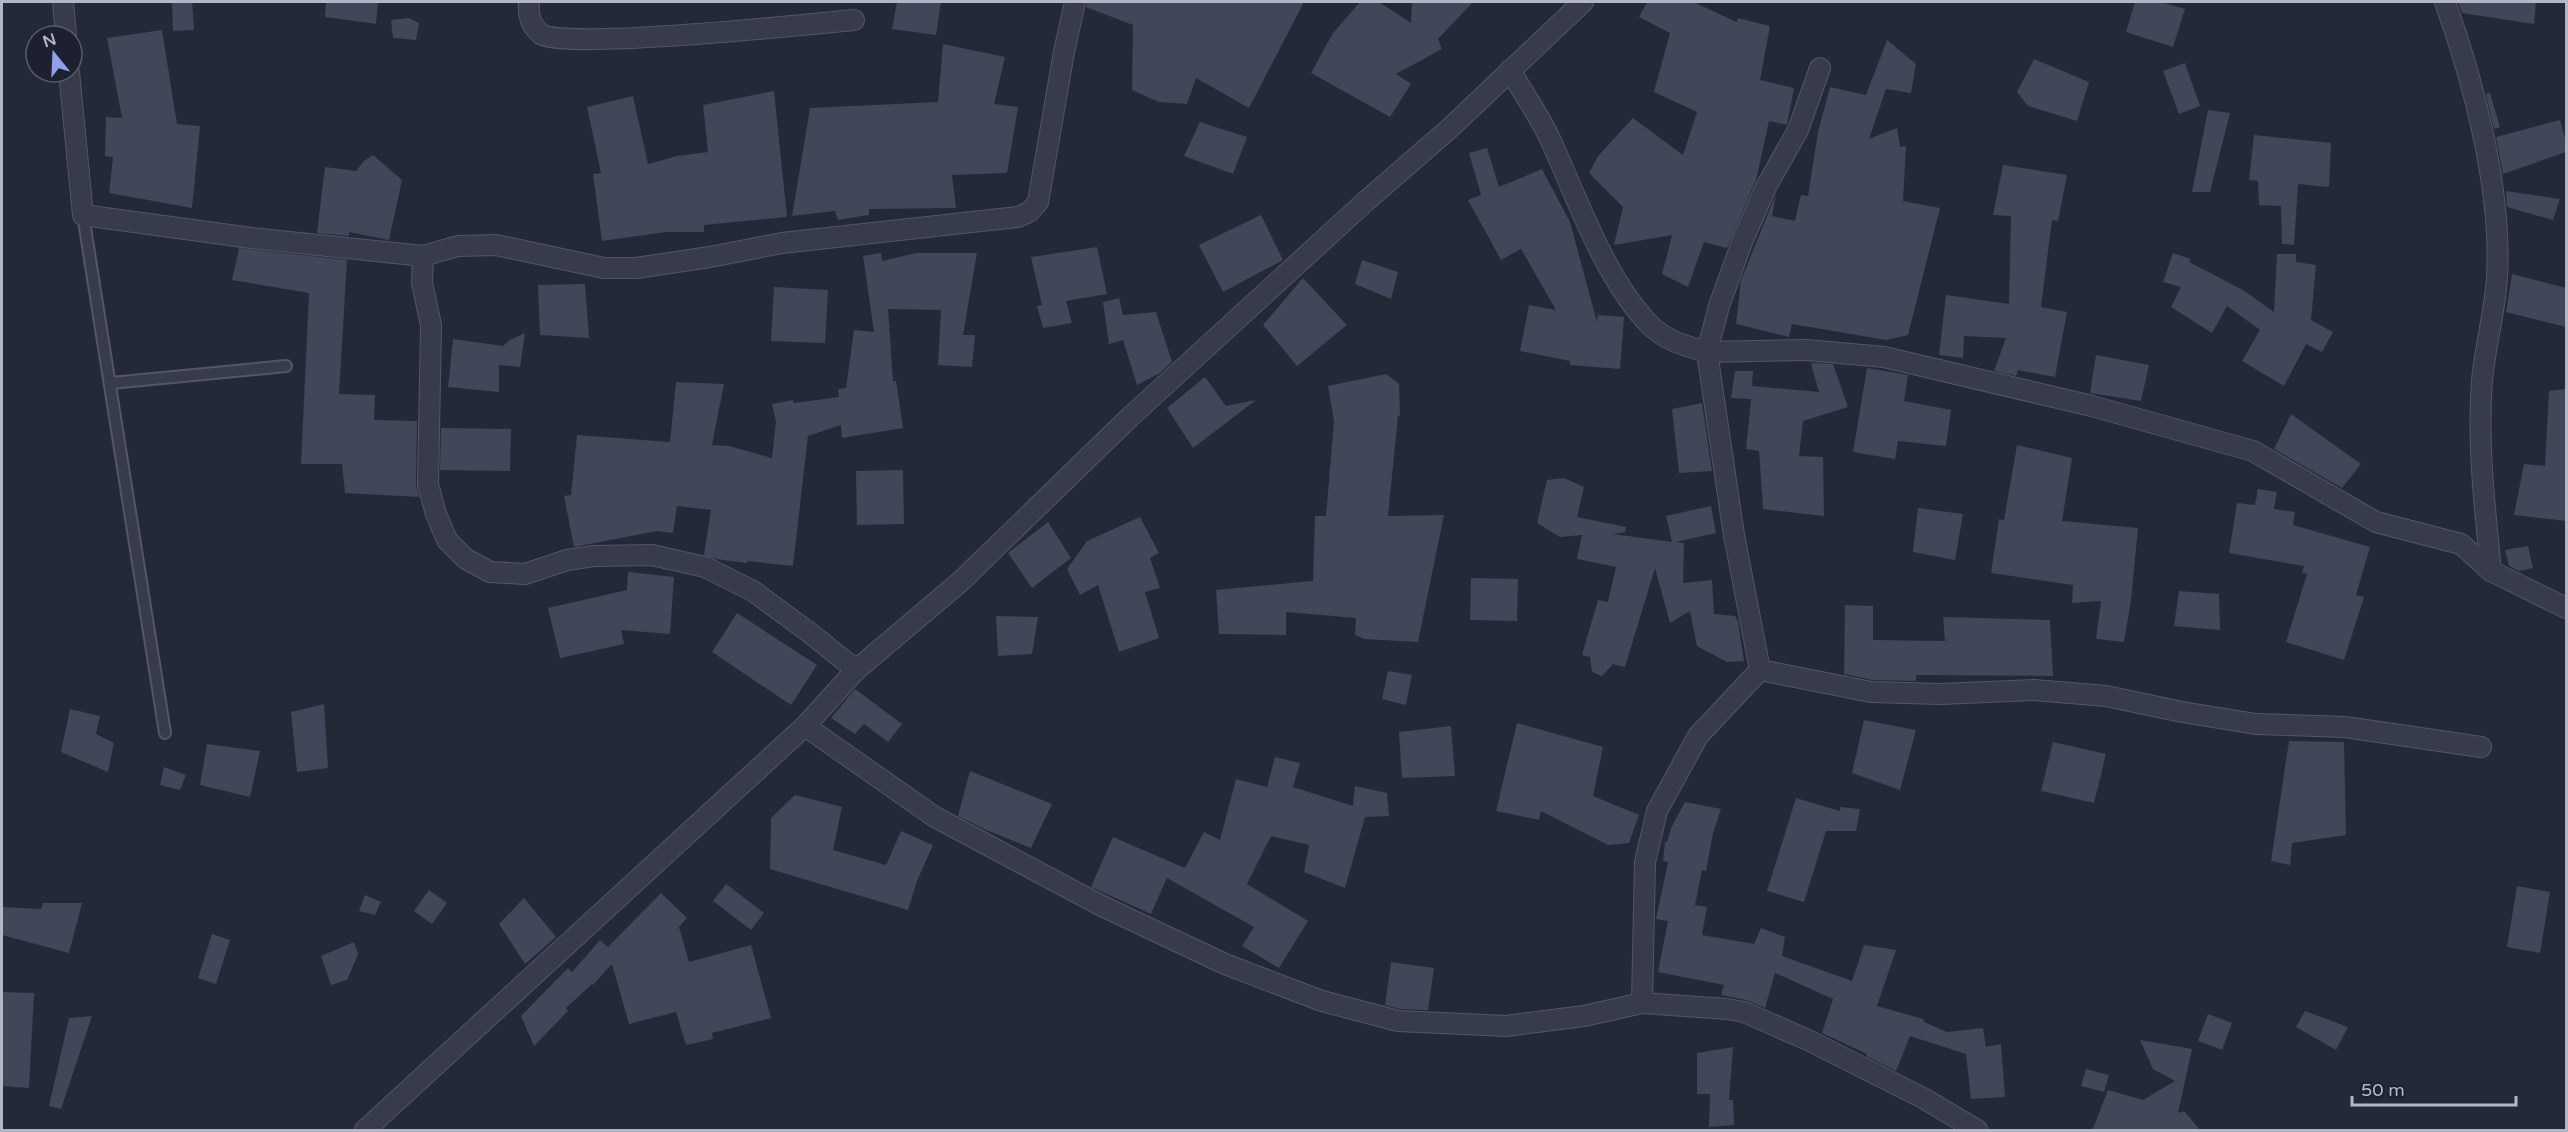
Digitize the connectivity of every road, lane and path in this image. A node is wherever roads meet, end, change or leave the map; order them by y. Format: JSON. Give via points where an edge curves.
{"nodes":[{"id":1,"x":63,"y":2,"type":"edge"},
{"id":2,"x":530,"y":2,"type":"edge"},
{"id":3,"x":1075,"y":2,"type":"edge"},
{"id":4,"x":1583,"y":2,"type":"edge"},
{"id":5,"x":2445,"y":2,"type":"edge"},
{"id":6,"x":854,"y":20,"type":"dead end"},
{"id":7,"x":65,"y":24,"type":"edge"},
{"id":8,"x":1820,"y":68,"type":"dead end"},
{"id":9,"x":1510,"y":70,"type":"junction"},
{"id":10,"x":70,"y":84,"type":"edge"},
{"id":11,"x":83,"y":215,"type":"junction"},
{"id":12,"x":423,"y":256,"type":"junction"},
{"id":13,"x":1707,"y":352,"type":"junction"},
{"id":14,"x":286,"y":366,"type":"dead end"},
{"id":15,"x":111,"y":383,"type":"junction"},
{"id":16,"x":2491,"y":571,"type":"junction"},
{"id":17,"x":2566,"y":608,"type":"edge"},
{"id":18,"x":856,"y":670,"type":"junction"},
{"id":19,"x":1760,"y":670,"type":"junction"},
{"id":20,"x":805,"y":726,"type":"junction"},
{"id":21,"x":165,"y":733,"type":"dead end"},
{"id":22,"x":2481,"y":747,"type":"dead end"},
{"id":23,"x":1642,"y":1004,"type":"junction"},
{"id":24,"x":365,"y":1131,"type":"edge"},
{"id":25,"x":1977,"y":1131,"type":"edge"}],
"edges":[{"from":1,"to":7,"type":"street"},
{"from":2,"to":6,"type":"street","via":[[530,21],[542,35],[567,39],[716,33]]},
{"from":3,"to":12,"type":"street","via":[[1038,202],[1018,217],[782,243],[636,268],[604,268],[496,245],[458,246]]},
{"from":4,"to":9,"type":"street"},
{"from":5,"to":16,"type":"street","via":[[2461,48],[2494,198],[2497,277],[2482,380],[2480,444]]},
{"from":8,"to":13,"type":"street","via":[[1798,130],[1766,187],[1742,242]]},
{"from":9,"to":13,"type":"street","via":[[1550,138],[1618,282],[1647,323],[1674,342]]},
{"from":9,"to":18,"type":"street","via":[[1130,417],[960,582]]},
{"from":10,"to":11,"type":"street"},
{"from":11,"to":12,"type":"street"},
{"from":11,"to":15,"type":"lane"},
{"from":12,"to":18,"type":"street","via":[[422,283],[431,325],[428,485],[447,540],[466,559],[490,572],[525,574],[594,556],[652,555],[705,567],[753,591]]},
{"from":13,"to":16,"type":"street","via":[[1808,350],[1884,357],[2092,406],[2253,451],[2376,522],[2461,544]]},
{"from":13,"to":19,"type":"street","via":[[1734,535]]},
{"from":14,"to":15,"type":"lane"},
{"from":15,"to":21,"type":"lane"},
{"from":16,"to":17,"type":"street"},
{"from":18,"to":20,"type":"street"},
{"from":19,"to":22,"type":"street","via":[[1871,692],[2034,690],[2106,696],[2256,724],[2345,727]]},
{"from":19,"to":23,"type":"street","via":[[1698,736],[1658,811],[1645,862]]},
{"from":20,"to":23,"type":"street","via":[[945,822],[1102,906],[1225,964],[1322,1001],[1398,1021],[1506,1026]]},
{"from":20,"to":24,"type":"street"},
{"from":23,"to":25,"type":"street","via":[[1744,1012],[1923,1098]]}]}
